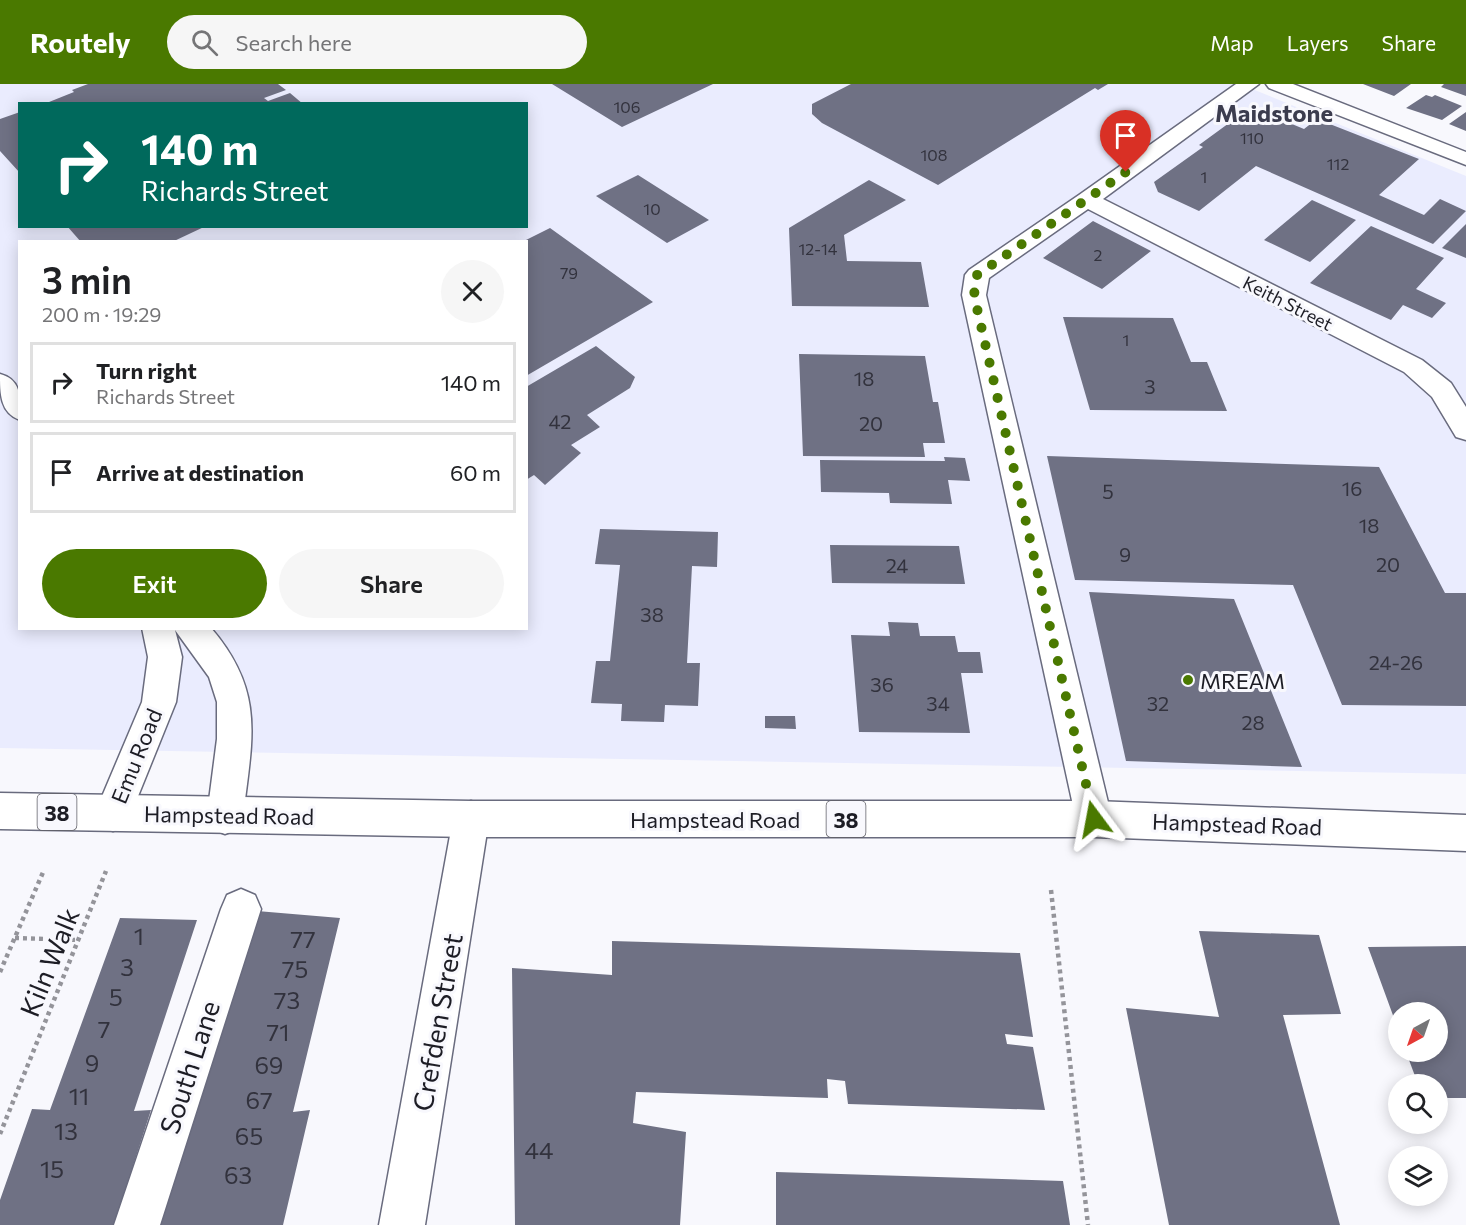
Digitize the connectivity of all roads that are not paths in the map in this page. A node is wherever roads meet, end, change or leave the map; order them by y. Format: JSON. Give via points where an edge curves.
{"nodes":[{"id":1,"x":1249,"y":84,"type":"edge"},
{"id":2,"x":1276,"y":84,"type":"edge"},
{"id":3,"x":1466,"y":159,"type":"edge"},
{"id":4,"x":1088,"y":200,"type":"junction"},
{"id":5,"x":0,"y":383,"type":"edge"},
{"id":6,"x":18,"y":407,"type":"edge"},
{"id":7,"x":1466,"y":430,"type":"edge"},
{"id":8,"x":158,"y":630,"type":"edge"},
{"id":9,"x":192,"y":630,"type":"edge"},
{"id":10,"x":0,"y":811,"type":"edge"},
{"id":11,"x":113,"y":813,"type":"junction"},
{"id":12,"x":225,"y":816,"type":"junction"},
{"id":13,"x":471,"y":819,"type":"junction"},
{"id":14,"x":1094,"y":819,"type":"junction"},
{"id":15,"x":1466,"y":832,"type":"edge"},
{"id":16,"x":241,"y":909,"type":"dead end"},
{"id":17,"x":137,"y":1225,"type":"edge"},
{"id":18,"x":402,"y":1225,"type":"edge"}],
"edges":[{"from":1,"to":4,"type":"street"},
{"from":2,"to":3,"type":"street"},
{"from":4,"to":7,"type":"street","name":"Keith Street","via":[[1413,366],[1442,390]]},
{"from":4,"to":14,"type":"street","via":[[977,275],[974,295]]},
{"from":5,"to":6,"type":"street"},
{"from":8,"to":11,"type":"street","name":"Emu Road","via":[[165,657],[159,702]]},
{"from":9,"to":12,"type":"street","via":[[228,680],[236,712]]},
{"from":10,"to":11,"type":"street","name":"Hampstead Road","number":"38"},
{"from":11,"to":12,"type":"street","name":"Hampstead Road","number":"38"},
{"from":12,"to":13,"type":"street","name":"Hampstead Road","number":"38"},
{"from":13,"to":14,"type":"street","name":"Hampstead Road","number":"38"},
{"from":13,"to":18,"type":"street","name":"Crefden Street"},
{"from":14,"to":15,"type":"street","name":"Hampstead Road","number":"38"},
{"from":16,"to":17,"type":"street","name":"South Lane"}]}
